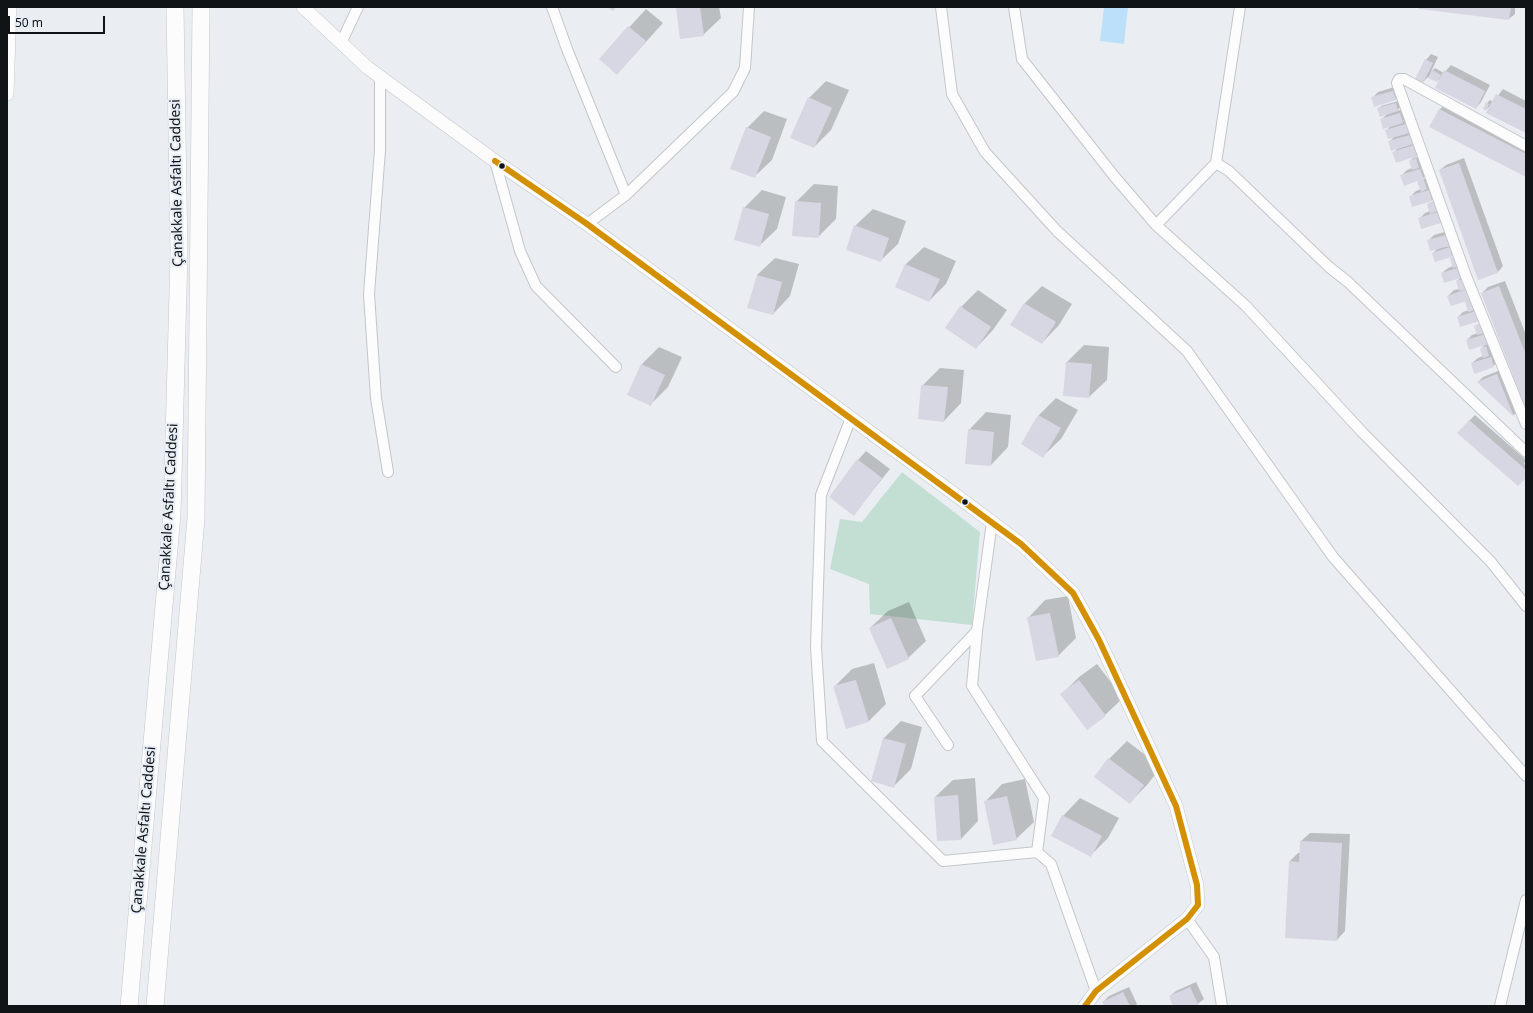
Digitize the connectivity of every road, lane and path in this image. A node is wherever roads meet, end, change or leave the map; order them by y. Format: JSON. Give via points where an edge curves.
{"nodes":[{"id":1,"x":10,"y":7,"type":"edge"},
{"id":2,"x":175,"y":7,"type":"edge"},
{"id":3,"x":201,"y":7,"type":"edge"},
{"id":4,"x":303,"y":7,"type":"edge"},
{"id":5,"x":358,"y":7,"type":"edge"},
{"id":6,"x":552,"y":7,"type":"edge"},
{"id":7,"x":749,"y":7,"type":"edge"},
{"id":8,"x":941,"y":7,"type":"edge"},
{"id":9,"x":1014,"y":7,"type":"edge"},
{"id":10,"x":1240,"y":7,"type":"edge"},
{"id":11,"x":342,"y":43,"type":"junction"},
{"id":12,"x":380,"y":77,"type":"junction"},
{"id":13,"x":7,"y":81,"type":"edge"},
{"id":14,"x":7,"y":94,"type":"edge"},
{"id":15,"x":1526,"y":146,"type":"edge"},
{"id":16,"x":495,"y":161,"type":"junction"},
{"id":17,"x":1216,"y":163,"type":"junction"},
{"id":18,"x":626,"y":195,"type":"junction"},
{"id":19,"x":587,"y":224,"type":"junction"},
{"id":20,"x":1156,"y":225,"type":"junction"},
{"id":21,"x":616,"y":367,"type":"dead end"},
{"id":22,"x":851,"y":418,"type":"junction"},
{"id":23,"x":1526,"y":424,"type":"edge"},
{"id":24,"x":1526,"y":452,"type":"edge"},
{"id":25,"x":388,"y":472,"type":"dead end"},
{"id":26,"x":992,"y":522,"type":"junction"},
{"id":27,"x":1526,"y":606,"type":"edge"},
{"id":28,"x":977,"y":631,"type":"junction"},
{"id":29,"x":948,"y":745,"type":"dead end"},
{"id":30,"x":1526,"y":776,"type":"edge"},
{"id":31,"x":1037,"y":852,"type":"junction"},
{"id":32,"x":1526,"y":900,"type":"edge"},
{"id":33,"x":1187,"y":919,"type":"junction"},
{"id":34,"x":1096,"y":990,"type":"junction"},
{"id":35,"x":129,"y":1006,"type":"edge"},
{"id":36,"x":155,"y":1006,"type":"edge"},
{"id":37,"x":1085,"y":1006,"type":"edge"},
{"id":38,"x":1222,"y":1006,"type":"edge"},
{"id":39,"x":1500,"y":1006,"type":"edge"}],
"edges":[{"from":1,"to":13,"type":"street"},
{"from":2,"to":35,"type":"highway","name":"Çanakkale Asfaltı Caddesi","via":[[179,254],[172,514]]},
{"from":3,"to":36,"type":"highway","name":"Çanakkale Asfaltı Caddesi","via":[[196,518]]},
{"from":4,"to":11,"type":"street"},
{"from":5,"to":11,"type":"street"},
{"from":6,"to":18,"type":"street"},
{"from":7,"to":18,"type":"street","via":[[745,68],[734,92]]},
{"from":8,"to":30,"type":"street","via":[[952,94],[985,152],[1057,231],[1187,350],[1333,557]]},
{"from":9,"to":20,"type":"street","via":[[1022,59]]},
{"from":10,"to":17,"type":"street"},
{"from":11,"to":12,"type":"street"},
{"from":12,"to":16,"type":"street"},
{"from":12,"to":25,"type":"street","via":[[380,150],[369,294],[376,398]]},
{"from":13,"to":14,"type":"street"},
{"from":15,"to":23,"type":"street","via":[[1404,79],[1397,83],[1466,276]]},
{"from":16,"to":19,"type":"street"},
{"from":16,"to":21,"type":"street","via":[[520,250],[536,286]]},
{"from":17,"to":20,"type":"street"},
{"from":17,"to":24,"type":"street","via":[[1229,171]]},
{"from":18,"to":19,"type":"street"},
{"from":19,"to":22,"type":"street"},
{"from":20,"to":27,"type":"street","via":[[1246,306],[1362,432],[1491,562]]},
{"from":22,"to":26,"type":"street"},
{"from":22,"to":31,"type":"street","via":[[821,495],[816,647],[822,741],[943,861]]},
{"from":26,"to":28,"type":"street"},
{"from":26,"to":33,"type":"street","via":[[1022,544],[1072,593],[1099,640],[1176,806],[1198,885],[1198,905]]},
{"from":28,"to":29,"type":"street","via":[[915,696]]},
{"from":28,"to":31,"type":"street","via":[[972,686],[1044,798]]},
{"from":31,"to":34,"type":"street","via":[[1050,864]]},
{"from":32,"to":39,"type":"street"},
{"from":33,"to":34,"type":"street"},
{"from":33,"to":38,"type":"street","via":[[1214,957]]},
{"from":34,"to":37,"type":"street"}]}
